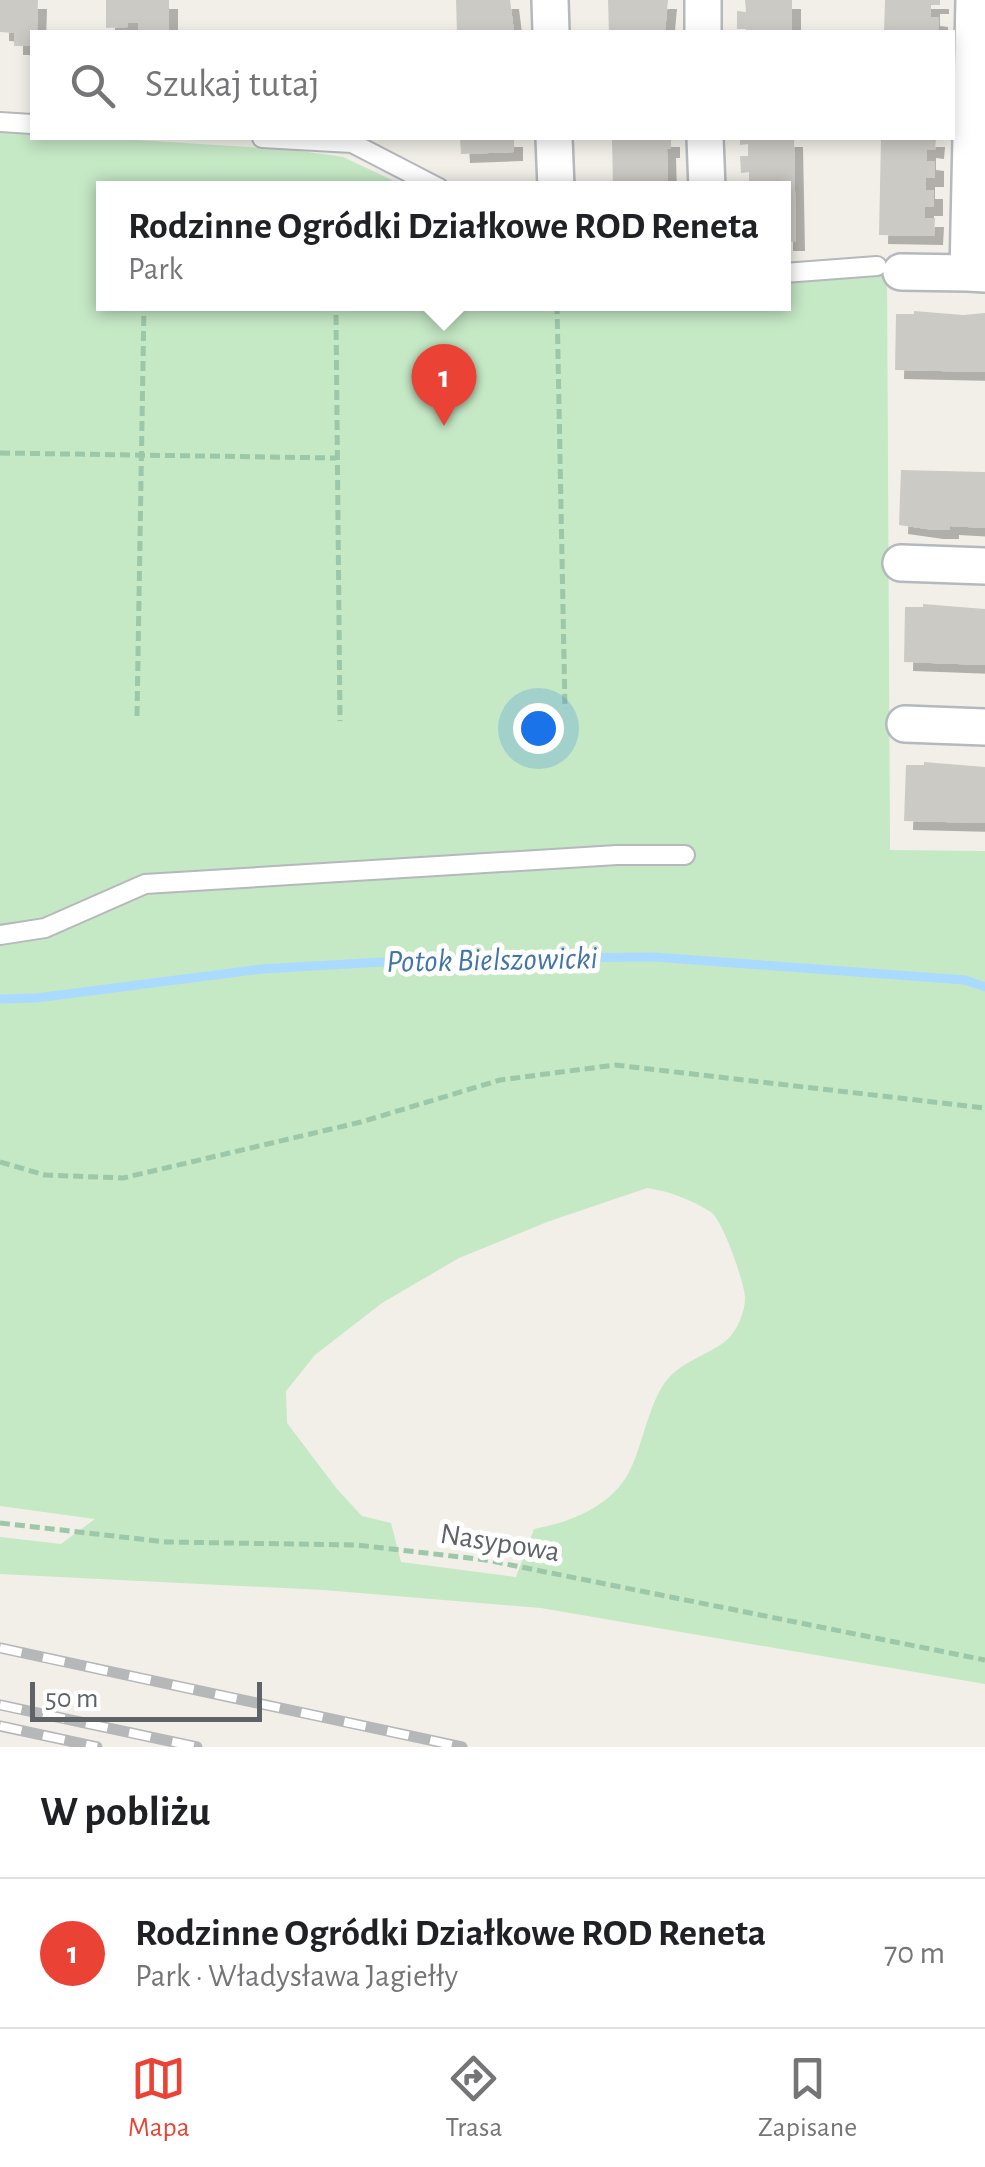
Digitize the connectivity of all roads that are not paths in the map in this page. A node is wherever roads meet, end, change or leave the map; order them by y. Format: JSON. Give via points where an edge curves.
{"nodes":[{"id":1,"x":550,"y":0,"type":"edge"},
{"id":2,"x":702,"y":0,"type":"edge"},
{"id":3,"x":974,"y":0,"type":"edge"},
{"id":4,"x":551,"y":30,"type":"edge"},
{"id":5,"x":703,"y":30,"type":"edge"},
{"id":6,"x":0,"y":122,"type":"edge"},
{"id":7,"x":30,"y":124,"type":"edge"},
{"id":8,"x":298,"y":140,"type":"edge"},
{"id":9,"x":554,"y":140,"type":"edge"},
{"id":10,"x":706,"y":140,"type":"edge"},
{"id":11,"x":425,"y":181,"type":"edge"},
{"id":12,"x":556,"y":181,"type":"edge"},
{"id":13,"x":706,"y":181,"type":"edge"},
{"id":14,"x":889,"y":269,"type":"joint"},
{"id":15,"x":791,"y":273,"type":"edge"},
{"id":16,"x":976,"y":274,"type":"edge"},
{"id":17,"x":902,"y":562,"type":"dead end"},
{"id":18,"x":985,"y":566,"type":"edge"},
{"id":19,"x":905,"y":724,"type":"dead end"},
{"id":20,"x":985,"y":727,"type":"edge"},
{"id":21,"x":685,"y":855,"type":"dead end"},
{"id":22,"x":0,"y":935,"type":"edge"}],
"edges":[{"from":1,"to":4,"type":"street"},
{"from":2,"to":5,"type":"street"},
{"from":3,"to":16,"type":"street"},
{"from":6,"to":7,"type":"lane"},
{"from":8,"to":11,"type":"lane","via":[[352,143]]},
{"from":9,"to":12,"type":"street"},
{"from":10,"to":13,"type":"street"},
{"from":14,"to":15,"type":"lane"},
{"from":14,"to":16,"type":"street"},
{"from":17,"to":18,"type":"street"},
{"from":19,"to":20,"type":"street"},
{"from":21,"to":22,"type":"lane","via":[[144,884],[45,928]]}]}
